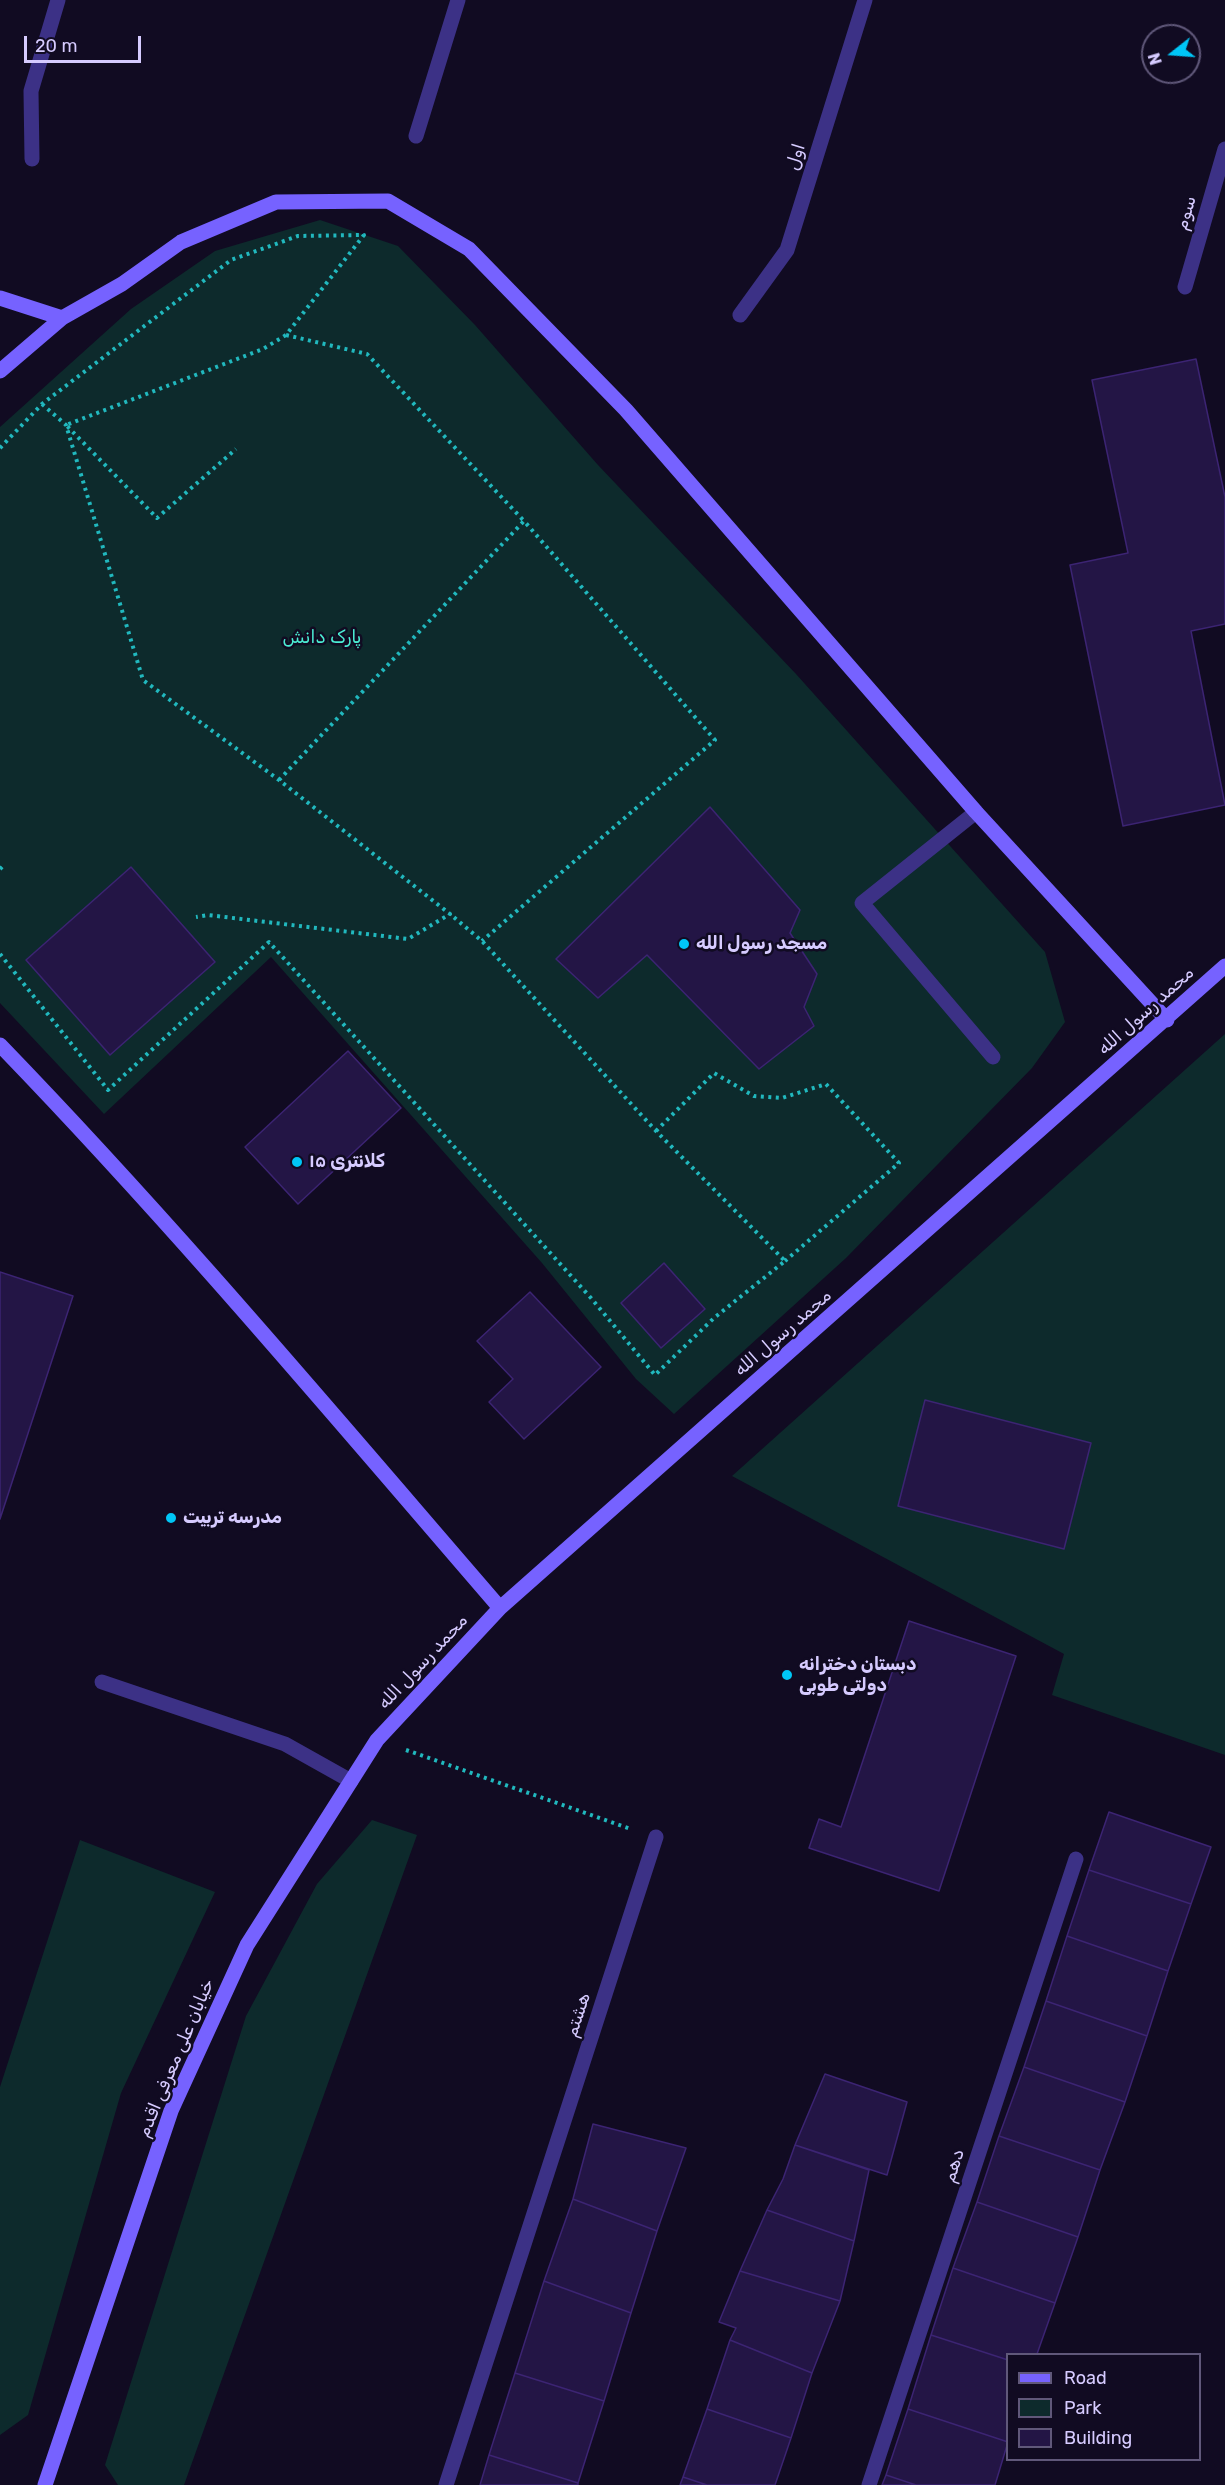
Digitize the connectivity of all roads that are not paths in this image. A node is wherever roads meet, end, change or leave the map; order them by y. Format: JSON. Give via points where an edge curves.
{"nodes":[{"id":1,"x":58,"y":0,"type":"edge"},
{"id":2,"x":458,"y":0,"type":"edge"},
{"id":3,"x":866,"y":0,"type":"edge"},
{"id":4,"x":416,"y":136,"type":"dead end"},
{"id":5,"x":1225,"y":149,"type":"edge"},
{"id":6,"x":32,"y":159,"type":"dead end"},
{"id":7,"x":1185,"y":287,"type":"dead end"},
{"id":8,"x":0,"y":298,"type":"edge"},
{"id":9,"x":740,"y":315,"type":"dead end"},
{"id":10,"x":62,"y":318,"type":"junction"},
{"id":11,"x":0,"y":371,"type":"edge"},
{"id":12,"x":976,"y":812,"type":"junction"},
{"id":13,"x":1225,"y":966,"type":"edge"},
{"id":14,"x":1167,"y":1020,"type":"junction"},
{"id":15,"x":0,"y":1045,"type":"edge"},
{"id":16,"x":993,"y":1057,"type":"dead end"},
{"id":17,"x":500,"y":1608,"type":"junction"},
{"id":18,"x":102,"y":1682,"type":"dead end"},
{"id":19,"x":377,"y":1740,"type":"joint"},
{"id":20,"x":351,"y":1781,"type":"junction"},
{"id":21,"x":656,"y":1837,"type":"road end"},
{"id":22,"x":1076,"y":1859,"type":"dead end"},
{"id":23,"x":45,"y":2485,"type":"edge"},
{"id":24,"x":446,"y":2485,"type":"edge"},
{"id":25,"x":869,"y":2485,"type":"edge"}],
"edges":[{"from":1,"to":6,"type":"street","via":[[31,92]]},
{"from":2,"to":4,"type":"street"},
{"from":3,"to":9,"type":"street","name":"اول","via":[[787,250]]},
{"from":5,"to":7,"type":"street","name":"سوم"},
{"from":8,"to":10,"type":"street"},
{"from":10,"to":11,"type":"street"},
{"from":10,"to":12,"type":"street","via":[[122,284],[181,242],[276,202],[388,201],[469,249],[626,410]]},
{"from":12,"to":14,"type":"street"},
{"from":12,"to":16,"type":"street","via":[[862,903]]},
{"from":13,"to":14,"type":"street","name":"محمد رسول الله"},
{"from":14,"to":17,"type":"street","name":"محمد رسول الله"},
{"from":15,"to":17,"type":"street","via":[[96,1144]]},
{"from":17,"to":19,"type":"street","name":"محمد رسول الله"},
{"from":18,"to":20,"type":"street","via":[[285,1744]]},
{"from":19,"to":20,"type":"street","name":"خیابان علی معرفی اقدم"},
{"from":20,"to":23,"type":"street","name":"خیابان علی معرفی اقدم","via":[[247,1945],[171,2111]]},
{"from":21,"to":24,"type":"street","name":"هشتم"},
{"from":22,"to":25,"type":"street","name":"دهم"}]}
